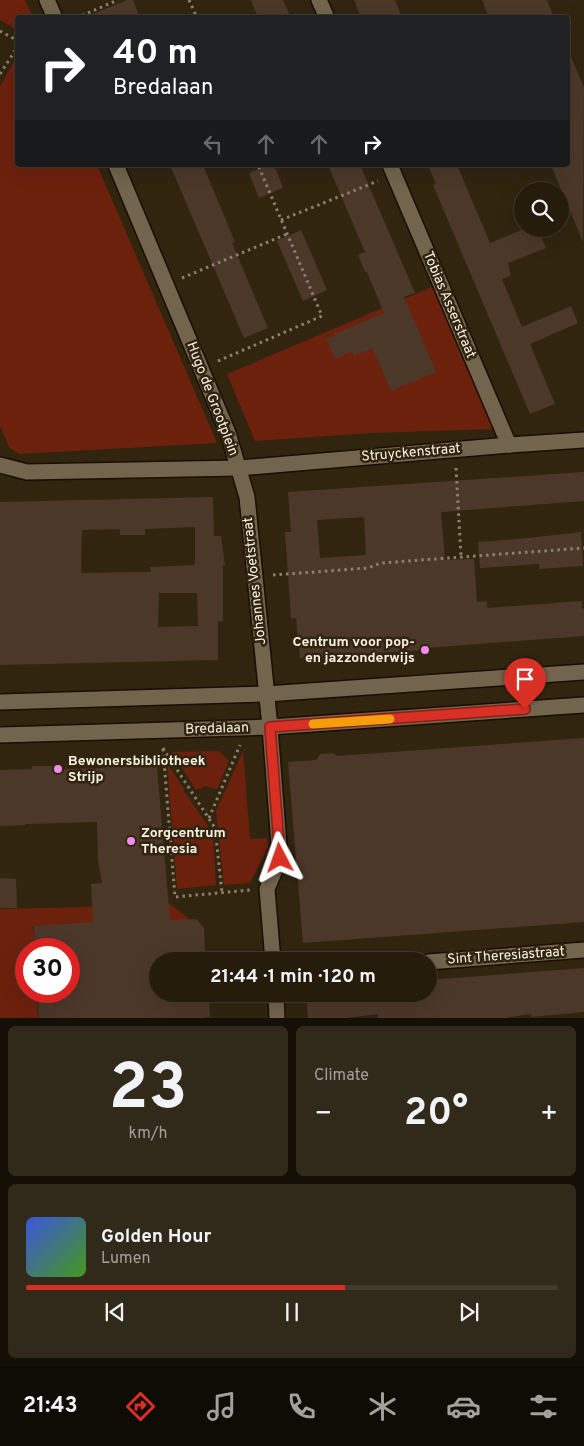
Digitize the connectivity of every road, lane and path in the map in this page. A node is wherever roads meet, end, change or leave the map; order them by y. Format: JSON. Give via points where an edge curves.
{"nodes":[{"id":1,"x":47,"y":0,"type":"edge"},
{"id":2,"x":118,"y":0,"type":"edge"},
{"id":3,"x":189,"y":0,"type":"edge"},
{"id":4,"x":319,"y":0,"type":"edge"},
{"id":5,"x":54,"y":15,"type":"edge"},
{"id":6,"x":83,"y":15,"type":"edge"},
{"id":7,"x":195,"y":15,"type":"edge"},
{"id":8,"x":326,"y":15,"type":"edge"},
{"id":9,"x":0,"y":31,"type":"edge"},
{"id":10,"x":15,"y":39,"type":"edge"},
{"id":11,"x":15,"y":51,"type":"edge"},
{"id":12,"x":0,"y":74,"type":"edge"},
{"id":13,"x":117,"y":167,"type":"edge"},
{"id":14,"x":259,"y":167,"type":"edge"},
{"id":15,"x":392,"y":170,"type":"edge"},
{"id":16,"x":281,"y":220,"type":"junction"},
{"id":17,"x":287,"y":234,"type":"junction"},
{"id":18,"x":166,"y":284,"type":"junction"},
{"id":19,"x":201,"y":368,"type":"junction"},
{"id":20,"x":584,"y":440,"type":"edge"},
{"id":21,"x":509,"y":445,"type":"junction"},
{"id":22,"x":455,"y":450,"type":"junction"},
{"id":23,"x":0,"y":465,"type":"edge"},
{"id":24,"x":239,"y":468,"type":"junction"},
{"id":25,"x":584,"y":548,"type":"edge"},
{"id":26,"x":461,"y":557,"type":"junction"},
{"id":27,"x":255,"y":576,"type":"junction"},
{"id":28,"x":584,"y":672,"type":"edge"},
{"id":29,"x":266,"y":694,"type":"junction"},
{"id":30,"x":0,"y":702,"type":"edge"},
{"id":31,"x":584,"y":705,"type":"edge"},
{"id":32,"x":270,"y":727,"type":"junction"},
{"id":33,"x":247,"y":728,"type":"junction"},
{"id":34,"x":162,"y":730,"type":"junction"},
{"id":35,"x":0,"y":735,"type":"edge"},
{"id":36,"x":163,"y":748,"type":"junction"},
{"id":37,"x":209,"y":818,"type":"junction"},
{"id":38,"x":267,"y":889,"type":"junction"},
{"id":39,"x":222,"y":893,"type":"junction"},
{"id":40,"x":584,"y":950,"type":"edge"},
{"id":41,"x":272,"y":952,"type":"edge"},
{"id":42,"x":437,"y":961,"type":"edge"},
{"id":43,"x":276,"y":1002,"type":"edge"},
{"id":44,"x":277,"y":1018,"type":"edge"}],
"edges":[{"from":1,"to":5,"type":"street"},
{"from":2,"to":6,"type":"path"},
{"from":3,"to":7,"type":"path"},
{"from":4,"to":8,"type":"street"},
{"from":9,"to":10,"type":"path"},
{"from":11,"to":12,"type":"path"},
{"from":13,"to":18,"type":"street","name":"Hugo de Grootplein"},
{"from":14,"to":16,"type":"path"},
{"from":15,"to":16,"type":"path"},
{"from":15,"to":21,"type":"street","name":"Tobias Asserstraat"},
{"from":16,"to":17,"type":"path"},
{"from":17,"to":18,"type":"path"},
{"from":17,"to":19,"type":"path","via":[[322,316]]},
{"from":18,"to":19,"type":"street","name":"Hugo de Grootplein"},
{"from":19,"to":24,"type":"street","name":"Hugo de Grootplein"},
{"from":20,"to":21,"type":"street","name":"Struyckenstraat"},
{"from":21,"to":22,"type":"street","name":"Struyckenstraat"},
{"from":22,"to":24,"type":"street","name":"Struyckenstraat"},
{"from":22,"to":26,"type":"path"},
{"from":23,"to":24,"type":"street","name":"Hugo de Grootplein","via":[[27,472]]},
{"from":24,"to":27,"type":"street","name":"Johannes Voetstraat","via":[[247,497]]},
{"from":25,"to":26,"type":"path"},
{"from":26,"to":27,"type":"path"},
{"from":27,"to":29,"type":"street","name":"Johannes Voetstraat"},
{"from":28,"to":29,"type":"street"},
{"from":29,"to":30,"type":"street"},
{"from":29,"to":32,"type":"street","name":"Johannes Voetstraat"},
{"from":31,"to":32,"type":"street","name":"Bredalaan"},
{"from":32,"to":33,"type":"street","name":"Bredalaan"},
{"from":32,"to":38,"type":"street","name":"Johannes Voetstraat","via":[[280,858]]},
{"from":33,"to":34,"type":"street","name":"Bredalaan"},
{"from":33,"to":37,"type":"path"},
{"from":34,"to":35,"type":"street","name":"Bredalaan"},
{"from":34,"to":36,"type":"path"},
{"from":36,"to":37,"type":"path"},
{"from":36,"to":39,"type":"path","via":[[175,897]]},
{"from":37,"to":39,"type":"path","via":[[215,828]]},
{"from":38,"to":39,"type":"path"},
{"from":38,"to":41,"type":"street"},
{"from":40,"to":42,"type":"street","name":"Sint Theresiastraat"},
{"from":43,"to":44,"type":"street"}]}
